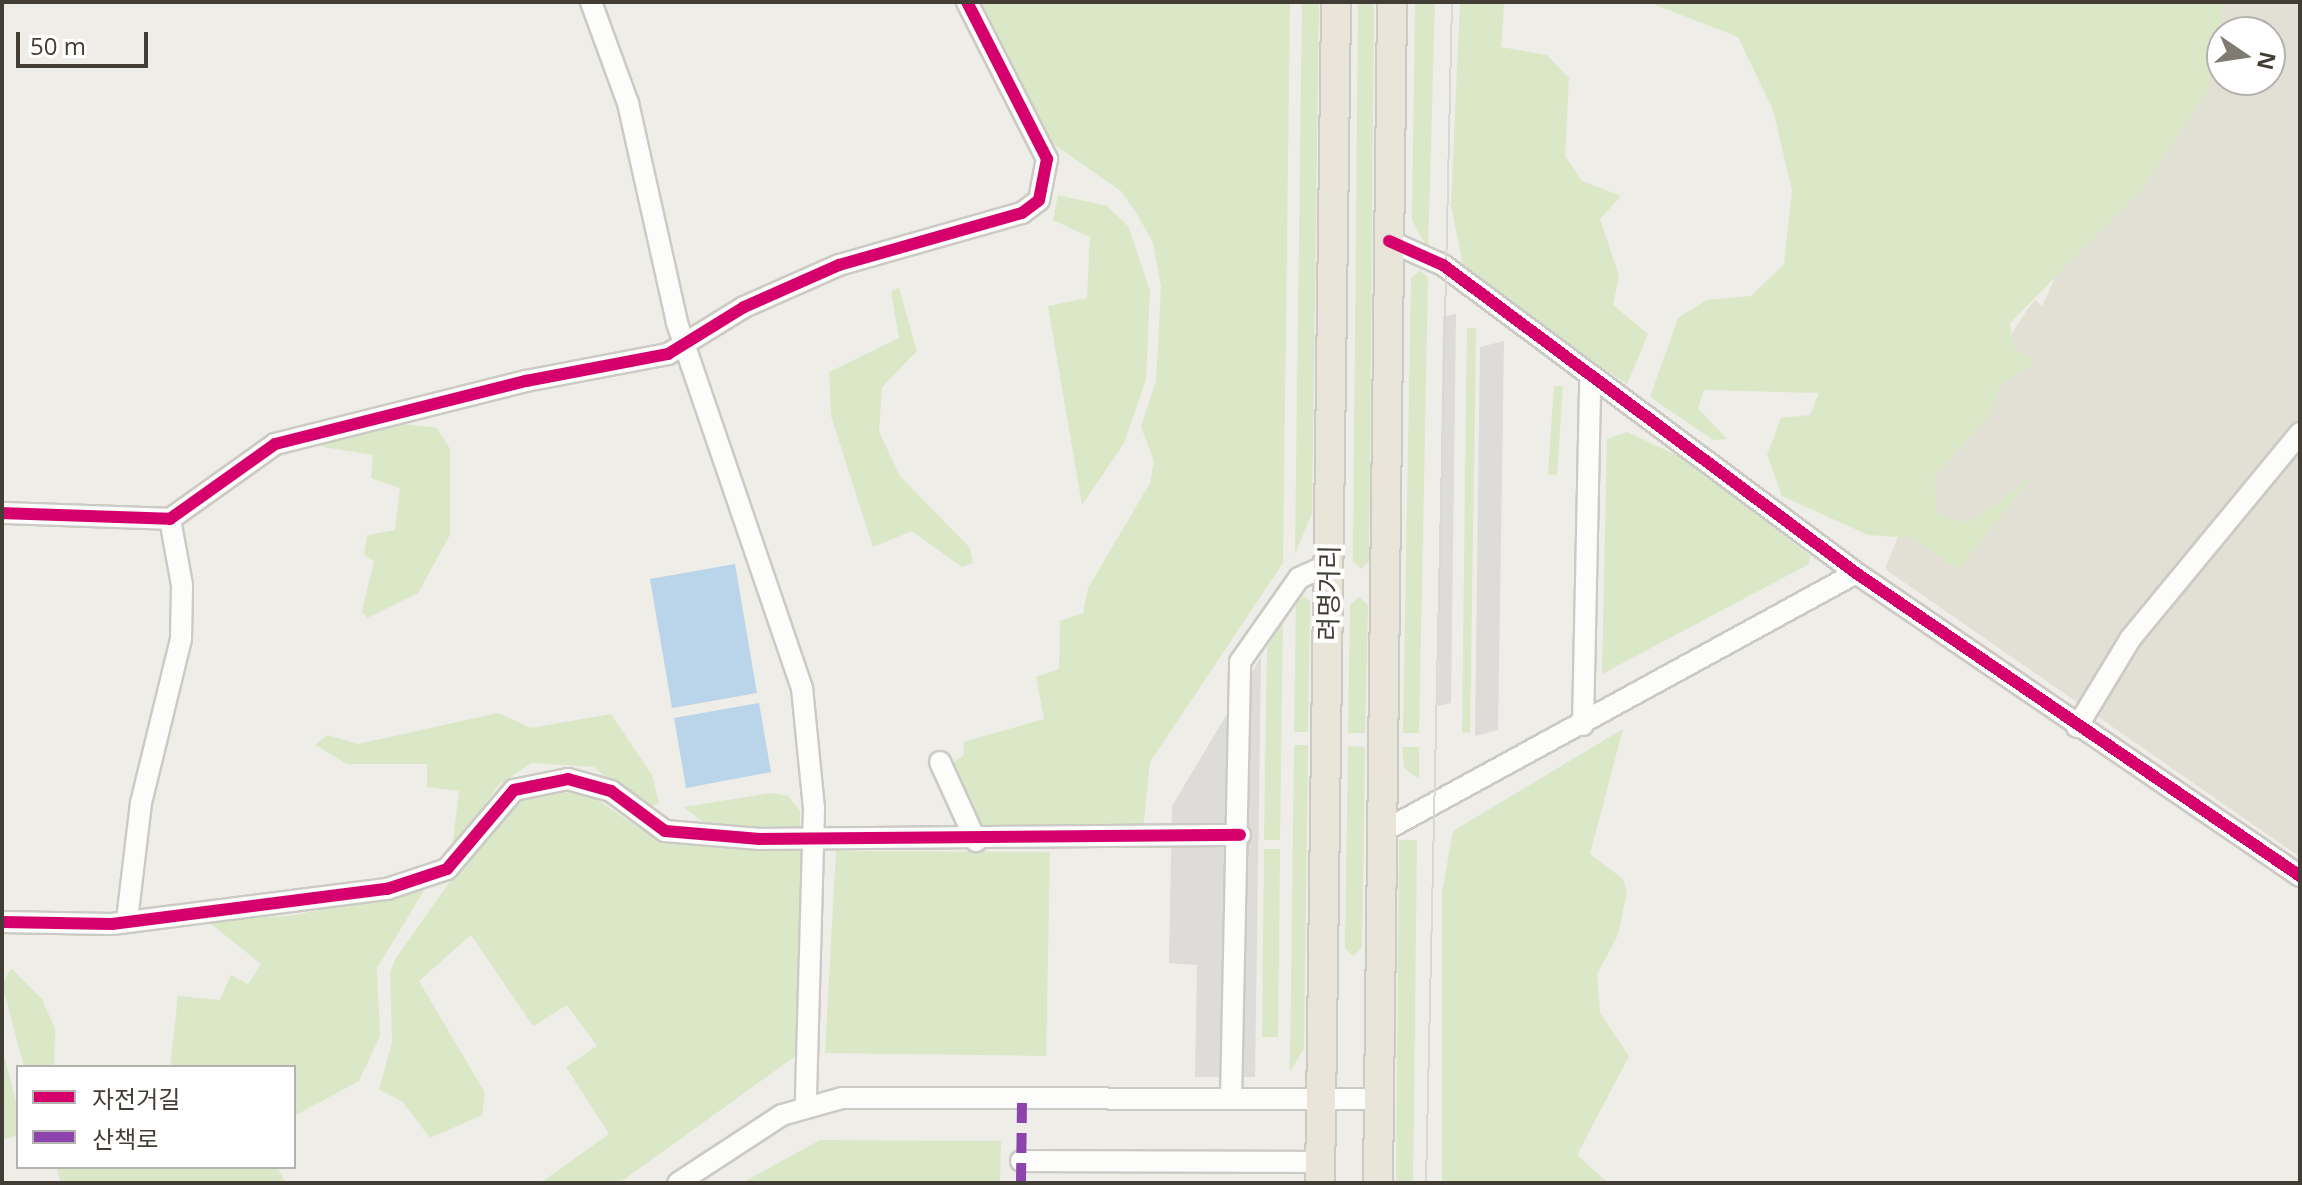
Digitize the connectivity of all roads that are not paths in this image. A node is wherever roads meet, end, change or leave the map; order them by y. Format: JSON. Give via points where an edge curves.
{"nodes":[{"id":1,"x":591,"y":2,"type":"edge"},
{"id":2,"x":967,"y":2,"type":"edge"},
{"id":3,"x":1336,"y":2,"type":"edge"},
{"id":4,"x":1392,"y":2,"type":"edge"},
{"id":5,"x":1389,"y":241,"type":"junction"},
{"id":6,"x":684,"y":345,"type":"junction"},
{"id":7,"x":1590,"y":381,"type":"junction"},
{"id":8,"x":2300,"y":433,"type":"edge"},
{"id":9,"x":2,"y":513,"type":"edge"},
{"id":10,"x":170,"y":519,"type":"junction"},
{"id":11,"x":1330,"y":564,"type":"junction"},
{"id":12,"x":1856,"y":573,"type":"junction"},
{"id":13,"x":1583,"y":725,"type":"junction"},
{"id":14,"x":2077,"y":727,"type":"junction"},
{"id":15,"x":940,"y":762,"type":"dead end"},
{"id":16,"x":1380,"y":833,"type":"junction"},
{"id":17,"x":1240,"y":835,"type":"junction"},
{"id":18,"x":812,"y":841,"type":"junction"},
{"id":19,"x":976,"y":841,"type":"junction"},
{"id":20,"x":2300,"y":876,"type":"edge"},
{"id":21,"x":127,"y":920,"type":"junction"},
{"id":22,"x":2,"y":922,"type":"edge"},
{"id":23,"x":1231,"y":1099,"type":"junction"},
{"id":24,"x":1378,"y":1099,"type":"junction"},
{"id":25,"x":1322,"y":1101,"type":"junction"},
{"id":26,"x":806,"y":1104,"type":"junction"},
{"id":27,"x":1021,"y":1161,"type":"dead end"},
{"id":28,"x":1321,"y":1172,"type":"edge"},
{"id":29,"x":678,"y":1183,"type":"edge"},
{"id":30,"x":1378,"y":1183,"type":"edge"}],
"edges":[{"from":1,"to":6,"type":"street","via":[[628,103]]},
{"from":2,"to":6,"type":"street","via":[[1047,159],[1039,200],[1022,213],[839,265],[744,307]]},
{"from":3,"to":11,"type":"highway","name":"려명거리"},
{"from":4,"to":5,"type":"highway"},
{"from":5,"to":7,"type":"street","via":[[1443,265]]},
{"from":5,"to":16,"type":"highway"},
{"from":6,"to":10,"type":"street","via":[[318,429],[236,467]]},
{"from":6,"to":18,"type":"street","via":[[802,688]]},
{"from":7,"to":12,"type":"street"},
{"from":7,"to":13,"type":"street"},
{"from":8,"to":14,"type":"street","via":[[2131,638]]},
{"from":9,"to":10,"type":"street"},
{"from":10,"to":21,"type":"street","via":[[182,585],[181,639],[141,803]]},
{"from":11,"to":17,"type":"street","via":[[1299,578],[1240,662]]},
{"from":11,"to":25,"type":"highway","name":"려명거리"},
{"from":12,"to":13,"type":"street"},
{"from":12,"to":14,"type":"street"},
{"from":13,"to":16,"type":"street"},
{"from":14,"to":20,"type":"street"},
{"from":15,"to":19,"type":"street"},
{"from":16,"to":24,"type":"highway"},
{"from":17,"to":19,"type":"street"},
{"from":17,"to":23,"type":"street"},
{"from":18,"to":19,"type":"street"},
{"from":18,"to":21,"type":"street","via":[[665,831],[601,787],[568,779],[536,782],[491,809],[447,869],[426,878],[321,902]]},
{"from":18,"to":26,"type":"street"},
{"from":21,"to":22,"type":"street"},
{"from":23,"to":25,"type":"street"},
{"from":23,"to":26,"type":"street"},
{"from":24,"to":25,"type":"street"},
{"from":24,"to":30,"type":"highway"},
{"from":25,"to":28,"type":"highway","name":"려명거리"},
{"from":26,"to":29,"type":"street"},
{"from":27,"to":28,"type":"street"}]}
